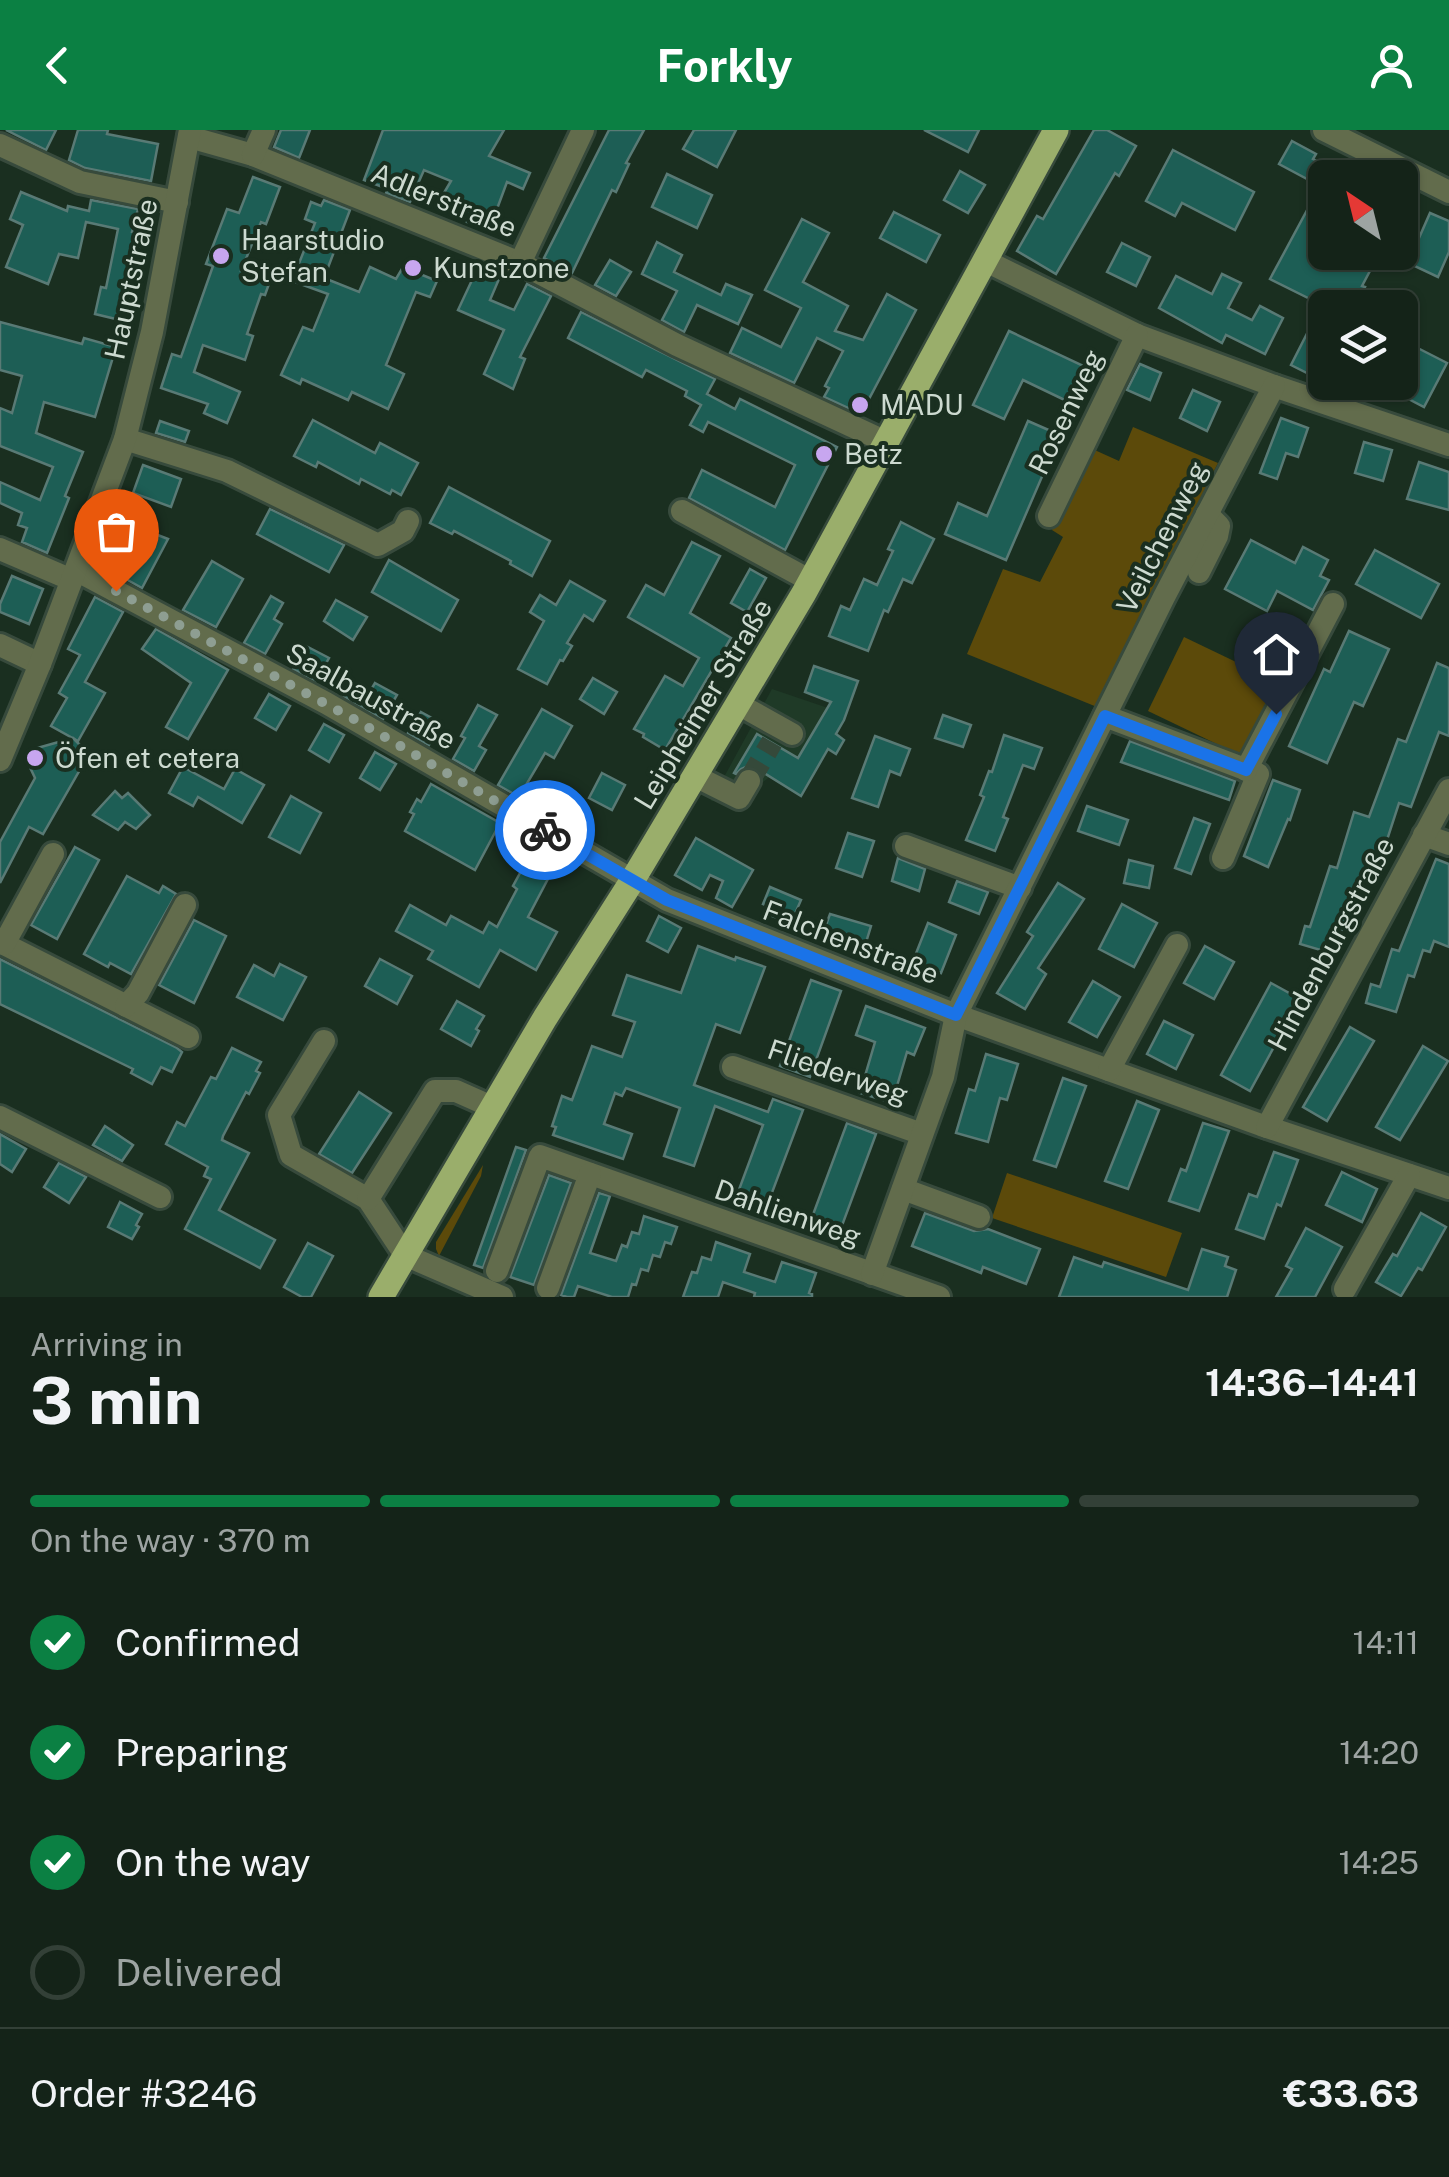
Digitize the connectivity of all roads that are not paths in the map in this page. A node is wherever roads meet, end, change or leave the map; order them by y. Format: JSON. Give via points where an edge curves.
{"nodes":[{"id":1,"x":264,"y":130,"type":"edge"},
{"id":2,"x":583,"y":130,"type":"edge"},
{"id":3,"x":1056,"y":130,"type":"edge"},
{"id":4,"x":1324,"y":130,"type":"edge"},
{"id":5,"x":189,"y":134,"type":"edge"},
{"id":6,"x":0,"y":145,"type":"edge"},
{"id":7,"x":253,"y":154,"type":"junction"},
{"id":8,"x":1449,"y":192,"type":"edge"},
{"id":9,"x":178,"y":202,"type":"junction"},
{"id":10,"x":984,"y":260,"type":"junction"},
{"id":11,"x":520,"y":263,"type":"junction"},
{"id":12,"x":1137,"y":335,"type":"junction"},
{"id":13,"x":1274,"y":386,"type":"junction"},
{"id":14,"x":125,"y":439,"type":"junction"},
{"id":15,"x":886,"y":442,"type":"junction"},
{"id":16,"x":1449,"y":445,"type":"edge"},
{"id":17,"x":682,"y":512,"type":"dead end"},
{"id":18,"x":1207,"y":514,"type":"junction"},
{"id":19,"x":1049,"y":516,"type":"dead end"},
{"id":20,"x":408,"y":521,"type":"dead end"},
{"id":21,"x":0,"y":549,"type":"edge"},
{"id":22,"x":1199,"y":572,"type":"dead end"},
{"id":23,"x":74,"y":575,"type":"junction"},
{"id":24,"x":811,"y":581,"type":"junction"},
{"id":25,"x":1332,"y":604,"type":"dead end"},
{"id":26,"x":0,"y":645,"type":"edge"},
{"id":27,"x":40,"y":664,"type":"junction"},
{"id":28,"x":738,"y":704,"type":"junction"},
{"id":29,"x":1105,"y":716,"type":"junction"},
{"id":30,"x":6,"y":727,"type":"edge"},
{"id":31,"x":775,"y":732,"type":"dead end"},
{"id":32,"x":0,"y":760,"type":"edge"},
{"id":33,"x":1246,"y":770,"type":"junction"},
{"id":34,"x":695,"y":776,"type":"junction"},
{"id":35,"x":738,"y":783,"type":"dead end"},
{"id":36,"x":1449,"y":790,"type":"edge"},
{"id":37,"x":1424,"y":835,"type":"junction"},
{"id":38,"x":1449,"y":844,"type":"edge"},
{"id":39,"x":906,"y":846,"type":"dead end"},
{"id":40,"x":53,"y":854,"type":"dead end"},
{"id":41,"x":1222,"y":858,"type":"dead end"},
{"id":42,"x":632,"y":881,"type":"junction"},
{"id":43,"x":1020,"y":888,"type":"junction"},
{"id":44,"x":185,"y":905,"type":"dead end"},
{"id":45,"x":2,"y":943,"type":"edge"},
{"id":46,"x":1177,"y":944,"type":"dead end"},
{"id":47,"x":132,"y":1000,"type":"junction"},
{"id":48,"x":175,"y":1014,"type":"dead end"},
{"id":49,"x":956,"y":1015,"type":"junction"},
{"id":50,"x":188,"y":1037,"type":"dead end"},
{"id":51,"x":324,"y":1042,"type":"dead end"},
{"id":52,"x":733,"y":1067,"type":"dead end"},
{"id":53,"x":1109,"y":1070,"type":"junction"},
{"id":54,"x":492,"y":1107,"type":"junction"},
{"id":55,"x":0,"y":1117,"type":"edge"},
{"id":56,"x":1267,"y":1127,"type":"junction"},
{"id":57,"x":922,"y":1134,"type":"junction"},
{"id":58,"x":590,"y":1174,"type":"junction"},
{"id":59,"x":1409,"y":1175,"type":"junction"},
{"id":60,"x":1449,"y":1188,"type":"edge"},
{"id":61,"x":904,"y":1189,"type":"junction"},
{"id":62,"x":160,"y":1197,"type":"dead end"},
{"id":63,"x":368,"y":1199,"type":"junction"},
{"id":64,"x":979,"y":1218,"type":"dead end"},
{"id":65,"x":405,"y":1255,"type":"junction"},
{"id":66,"x":497,"y":1271,"type":"dead end"},
{"id":67,"x":872,"y":1274,"type":"junction"},
{"id":68,"x":548,"y":1288,"type":"dead end"},
{"id":69,"x":1345,"y":1289,"type":"dead end"},
{"id":70,"x":381,"y":1297,"type":"edge"},
{"id":71,"x":502,"y":1297,"type":"edge"},
{"id":72,"x":939,"y":1297,"type":"edge"}],
"edges":[{"from":1,"to":7,"type":"street"},
{"from":2,"to":11,"type":"street"},
{"from":3,"to":10,"type":"main road","name":"Leipheimer Straße"},
{"from":4,"to":8,"type":"street"},
{"from":5,"to":7,"type":"street","name":"Adlerstraße"},
{"from":5,"to":9,"type":"street","name":"Hauptstraße"},
{"from":6,"to":9,"type":"street","via":[[80,182]]},
{"from":7,"to":11,"type":"street","name":"Adlerstraße"},
{"from":9,"to":14,"type":"street","name":"Hauptstraße"},
{"from":10,"to":12,"type":"street","name":"Rosenweg"},
{"from":10,"to":15,"type":"main road","name":"Leipheimer Straße"},
{"from":11,"to":15,"type":"street","name":"Adlerstraße"},
{"from":12,"to":13,"type":"street","name":"Rosenweg"},
{"from":12,"to":19,"type":"street","name":"Rosenweg"},
{"from":13,"to":16,"type":"street","name":"Rosenweg"},
{"from":13,"to":18,"type":"street","name":"Veilchenweg"},
{"from":14,"to":20,"type":"street","via":[[228,471],[378,545],[403,532]]},
{"from":14,"to":23,"type":"street","name":"Hauptstraße"},
{"from":15,"to":24,"type":"main road","name":"Leipheimer Straße"},
{"from":17,"to":24,"type":"street"},
{"from":18,"to":22,"type":"street","via":[[1219,526],[1218,536]]},
{"from":18,"to":29,"type":"street","name":"Veilchenweg"},
{"from":21,"to":23,"type":"street","name":"Saalbaustraße"},
{"from":23,"to":27,"type":"street","name":"Hauptstraße"},
{"from":23,"to":42,"type":"street","name":"Saalbaustraße","via":[[343,713]]},
{"from":24,"to":28,"type":"main road","name":"Leipheimer Straße"},
{"from":25,"to":33,"type":"street"},
{"from":26,"to":27,"type":"street"},
{"from":27,"to":30,"type":"street","name":"Hauptstraße"},
{"from":28,"to":31,"type":"street"},
{"from":28,"to":34,"type":"main road","name":"Leipheimer Straße"},
{"from":29,"to":33,"type":"street"},
{"from":29,"to":43,"type":"street","name":"Veilchenweg"},
{"from":30,"to":32,"type":"street","name":"Hauptstraße"},
{"from":33,"to":41,"type":"street","via":[[1258,774]]},
{"from":34,"to":35,"type":"street"},
{"from":34,"to":42,"type":"main road","name":"Leipheimer Straße"},
{"from":36,"to":37,"type":"street","name":"Hindenburgstraße"},
{"from":37,"to":38,"type":"street"},
{"from":37,"to":56,"type":"street","name":"Hindenburgstraße"},
{"from":39,"to":43,"type":"street"},
{"from":40,"to":45,"type":"street"},
{"from":42,"to":49,"type":"street","name":"Falchenstraße"},
{"from":42,"to":54,"type":"main road","name":"Leipheimer Straße"},
{"from":43,"to":49,"type":"street","name":"Veilchenweg"},
{"from":44,"to":47,"type":"street"},
{"from":45,"to":47,"type":"street"},
{"from":46,"to":53,"type":"street"},
{"from":47,"to":48,"type":"street"},
{"from":47,"to":50,"type":"street"},
{"from":49,"to":53,"type":"street","name":"Falchenstraße"},
{"from":49,"to":57,"type":"street","name":"Fliederweg"},
{"from":51,"to":63,"type":"street","via":[[279,1115],[292,1155]]},
{"from":52,"to":57,"type":"street","name":"Fliederweg"},
{"from":53,"to":56,"type":"street","name":"Falchenstraße"},
{"from":54,"to":63,"type":"street","via":[[456,1091],[435,1091]]},
{"from":54,"to":65,"type":"main road","name":"Leipheimer Straße"},
{"from":55,"to":62,"type":"street"},
{"from":56,"to":59,"type":"street","name":"Falchenstraße"},
{"from":57,"to":61,"type":"street","name":"Fliederweg"},
{"from":58,"to":66,"type":"street","name":"Dahlienweg","via":[[540,1156]]},
{"from":58,"to":67,"type":"street","name":"Dahlienweg"},
{"from":58,"to":68,"type":"street"},
{"from":59,"to":60,"type":"street","name":"Falchenstraße"},
{"from":59,"to":69,"type":"street"},
{"from":61,"to":64,"type":"street"},
{"from":61,"to":67,"type":"street","name":"Fliederweg"},
{"from":63,"to":65,"type":"street"},
{"from":65,"to":70,"type":"main road","name":"Leipheimer Straße"},
{"from":65,"to":71,"type":"street"},
{"from":67,"to":72,"type":"street","name":"Dahlienweg"}]}
